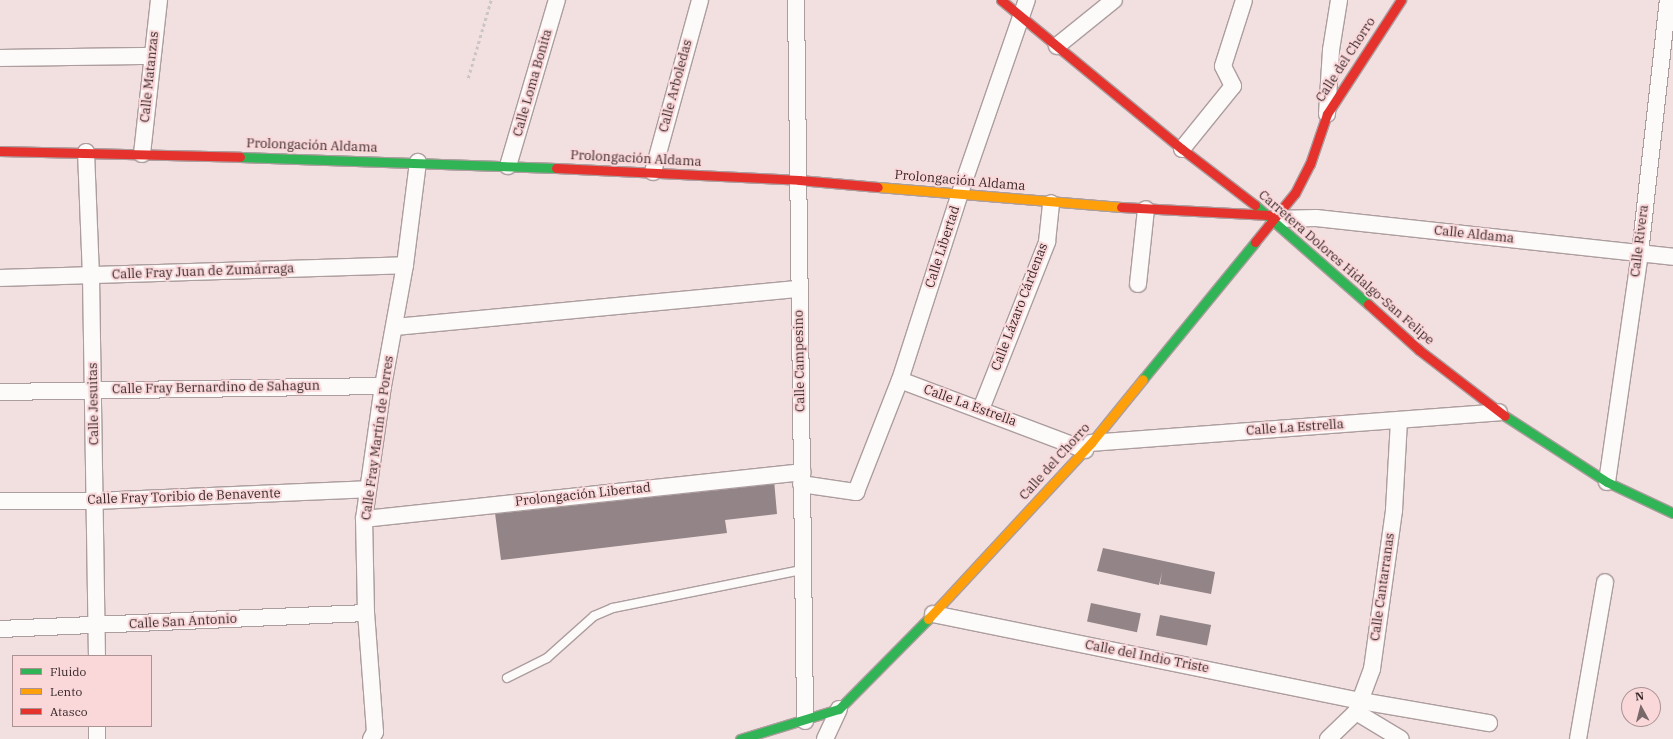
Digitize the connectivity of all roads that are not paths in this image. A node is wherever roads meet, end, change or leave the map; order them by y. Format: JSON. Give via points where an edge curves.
{"nodes":[{"id":1,"x":159,"y":0,"type":"edge"},
{"id":2,"x":557,"y":0,"type":"edge"},
{"id":3,"x":700,"y":0,"type":"edge"},
{"id":4,"x":796,"y":0,"type":"edge"},
{"id":5,"x":1002,"y":0,"type":"edge"},
{"id":6,"x":1026,"y":0,"type":"edge"},
{"id":7,"x":1114,"y":0,"type":"edge"},
{"id":8,"x":1244,"y":0,"type":"edge"},
{"id":9,"x":1339,"y":0,"type":"edge"},
{"id":10,"x":1401,"y":0,"type":"edge"},
{"id":11,"x":1668,"y":0,"type":"edge"},
{"id":12,"x":1021,"y":17,"type":"junction"},
{"id":13,"x":1057,"y":46,"type":"junction"},
{"id":14,"x":151,"y":56,"type":"junction"},
{"id":15,"x":0,"y":58,"type":"edge"},
{"id":16,"x":1326,"y":114,"type":"junction"},
{"id":17,"x":1182,"y":149,"type":"junction"},
{"id":18,"x":0,"y":151,"type":"edge"},
{"id":19,"x":86,"y":152,"type":"junction"},
{"id":20,"x":142,"y":154,"type":"junction"},
{"id":21,"x":418,"y":162,"type":"junction"},
{"id":22,"x":508,"y":166,"type":"junction"},
{"id":23,"x":653,"y":172,"type":"junction"},
{"id":24,"x":799,"y":180,"type":"junction"},
{"id":25,"x":960,"y":193,"type":"junction"},
{"id":26,"x":1051,"y":203,"type":"junction"},
{"id":27,"x":1146,"y":209,"type":"junction"},
{"id":28,"x":1272,"y":217,"type":"junction"},
{"id":29,"x":1640,"y":253,"type":"junction"},
{"id":30,"x":1673,"y":257,"type":"edge"},
{"id":31,"x":405,"y":265,"type":"junction"},
{"id":32,"x":91,"y":276,"type":"junction"},
{"id":33,"x":0,"y":278,"type":"edge"},
{"id":34,"x":1138,"y":284,"type":"dead end"},
{"id":35,"x":799,"y":288,"type":"junction"},
{"id":36,"x":395,"y":328,"type":"junction"},
{"id":37,"x":900,"y":380,"type":"junction"},
{"id":38,"x":384,"y":386,"type":"junction"},
{"id":39,"x":94,"y":390,"type":"junction"},
{"id":40,"x":0,"y":392,"type":"edge"},
{"id":41,"x":981,"y":409,"type":"junction"},
{"id":42,"x":1499,"y":412,"type":"junction"},
{"id":43,"x":1399,"y":420,"type":"junction"},
{"id":44,"x":1088,"y":446,"type":"junction"},
{"id":45,"x":802,"y":478,"type":"junction"},
{"id":46,"x":1607,"y":482,"type":"junction"},
{"id":47,"x":368,"y":489,"type":"junction"},
{"id":48,"x":856,"y":492,"type":"joint"},
{"id":49,"x":0,"y":501,"type":"edge"},
{"id":50,"x":95,"y":501,"type":"junction"},
{"id":51,"x":1673,"y":513,"type":"edge"},
{"id":52,"x":364,"y":519,"type":"junction"},
{"id":53,"x":801,"y":570,"type":"junction"},
{"id":54,"x":1605,"y":582,"type":"dead end"},
{"id":55,"x":366,"y":613,"type":"junction"},
{"id":56,"x":933,"y":614,"type":"junction"},
{"id":57,"x":97,"y":626,"type":"junction"},
{"id":58,"x":0,"y":629,"type":"edge"},
{"id":59,"x":97,"y":655,"type":"edge"},
{"id":60,"x":507,"y":678,"type":"dead end"},
{"id":61,"x":1359,"y":706,"type":"junction"},
{"id":62,"x":839,"y":709,"type":"junction"},
{"id":63,"x":805,"y":721,"type":"junction"},
{"id":64,"x":1489,"y":723,"type":"dead end"},
{"id":65,"x":97,"y":727,"type":"edge"},
{"id":66,"x":97,"y":739,"type":"edge"},
{"id":67,"x":371,"y":739,"type":"edge"},
{"id":68,"x":740,"y":739,"type":"edge"},
{"id":69,"x":825,"y":739,"type":"edge"},
{"id":70,"x":1328,"y":739,"type":"edge"},
{"id":71,"x":1402,"y":739,"type":"edge"},
{"id":72,"x":1578,"y":739,"type":"edge"}],
"edges":[{"from":1,"to":14,"type":"street","name":"Calle Matanzas"},
{"from":2,"to":22,"type":"street","name":"Calle Loma Bonita"},
{"from":3,"to":23,"type":"street","name":"Calle Arboledas"},
{"from":4,"to":24,"type":"street","name":"Calle Campesino"},
{"from":5,"to":12,"type":"street","name":"Carretera Dolores Hidalgo-San Felipe"},
{"from":6,"to":12,"type":"street","name":"Calle Libertad"},
{"from":7,"to":13,"type":"street"},
{"from":8,"to":17,"type":"street","via":[[1223,66],[1233,86]]},
{"from":9,"to":16,"type":"street","via":[[1331,50]]},
{"from":10,"to":16,"type":"street","name":"Calle del Chorro"},
{"from":11,"to":29,"type":"street","name":"Calle Rivera"},
{"from":12,"to":13,"type":"street","name":"Carretera Dolores Hidalgo-San Felipe"},
{"from":12,"to":25,"type":"street","name":"Calle Libertad"},
{"from":13,"to":17,"type":"street","name":"Carretera Dolores Hidalgo-San Felipe"},
{"from":14,"to":15,"type":"street"},
{"from":14,"to":20,"type":"street","name":"Calle Matanzas"},
{"from":16,"to":28,"type":"street","name":"Calle del Chorro","via":[[1310,164],[1295,193]]},
{"from":17,"to":28,"type":"street","name":"Carretera Dolores Hidalgo-San Felipe"},
{"from":18,"to":19,"type":"street","name":"Prolongación Aldama"},
{"from":19,"to":20,"type":"street","name":"Prolongación Aldama"},
{"from":19,"to":32,"type":"street","name":"Calle Jesuitas"},
{"from":20,"to":21,"type":"street","name":"Prolongación Aldama"},
{"from":21,"to":22,"type":"street","name":"Prolongación Aldama"},
{"from":21,"to":31,"type":"street","name":"Calle Fray Martín de Porres"},
{"from":22,"to":23,"type":"street","name":"Prolongación Aldama"},
{"from":23,"to":24,"type":"street","name":"Prolongación Aldama"},
{"from":24,"to":25,"type":"street","name":"Prolongación Aldama"},
{"from":24,"to":35,"type":"street","name":"Calle Campesino"},
{"from":25,"to":26,"type":"street","name":"Prolongación Aldama"},
{"from":25,"to":37,"type":"street","name":"Calle Libertad"},
{"from":26,"to":27,"type":"street","name":"Prolongación Aldama"},
{"from":26,"to":41,"type":"street","name":"Calle Lázaro Cárdenas","via":[[1047,242]]},
{"from":27,"to":28,"type":"street","name":"Prolongación Aldama"},
{"from":27,"to":34,"type":"street"},
{"from":28,"to":29,"type":"street","name":"Calle Aldama","via":[[1316,218]]},
{"from":28,"to":42,"type":"street","name":"Carretera Dolores Hidalgo-San Felipe","via":[[1419,350]]},
{"from":28,"to":44,"type":"street","name":"Calle del Chorro"},
{"from":29,"to":30,"type":"street","name":"Calle Aldama"},
{"from":29,"to":46,"type":"street","name":"Calle Rivera"},
{"from":31,"to":32,"type":"street","name":"Calle Fray Juan de Zumárraga"},
{"from":31,"to":36,"type":"street","name":"Calle Fray Martín de Porres"},
{"from":32,"to":33,"type":"street","name":"Calle Fray Juan de Zumárraga"},
{"from":32,"to":39,"type":"street","name":"Calle Jesuitas"},
{"from":35,"to":36,"type":"street"},
{"from":35,"to":45,"type":"street","name":"Calle Campesino"},
{"from":36,"to":38,"type":"street","name":"Calle Fray Martín de Porres"},
{"from":37,"to":41,"type":"street","name":"Calle La Estrella"},
{"from":37,"to":48,"type":"street","name":"Calle Libertad"},
{"from":38,"to":39,"type":"street","name":"Calle Fray Bernardino de Sahagun"},
{"from":38,"to":47,"type":"street","name":"Calle Fray Martín de Porres"},
{"from":39,"to":40,"type":"street","name":"Calle Fray Bernardino de Sahagun"},
{"from":39,"to":50,"type":"street","name":"Calle Jesuitas"},
{"from":41,"to":44,"type":"street","name":"Calle La Estrella"},
{"from":42,"to":43,"type":"street","name":"Calle La Estrella"},
{"from":42,"to":46,"type":"street","name":"Carretera Dolores Hidalgo-San Felipe"},
{"from":43,"to":44,"type":"street","name":"Calle La Estrella"},
{"from":43,"to":61,"type":"street","name":"Calle Cantarranas","via":[[1394,510],[1372,669]]},
{"from":44,"to":56,"type":"street","name":"Calle del Chorro"},
{"from":45,"to":48,"type":"street","name":"Prolongación Libertad"},
{"from":45,"to":52,"type":"street","name":"Prolongación Libertad"},
{"from":45,"to":53,"type":"street","name":"Calle Campesino"},
{"from":46,"to":51,"type":"street","name":"Carretera Dolores Hidalgo-San Felipe"},
{"from":47,"to":50,"type":"street","name":"Calle Fray Toribio de Benavente"},
{"from":47,"to":52,"type":"street","name":"Calle Fray Martín de Porres"},
{"from":49,"to":50,"type":"street","name":"Calle Fray Toribio de Benavente"},
{"from":50,"to":57,"type":"street","name":"Calle Jesuitas"},
{"from":52,"to":55,"type":"street","name":"Calle Fray Martín de Porres"},
{"from":53,"to":60,"type":"lane","via":[[612,608],[594,616],[547,658]]},
{"from":53,"to":63,"type":"street","name":"Calle Campesino"},
{"from":54,"to":72,"type":"street"},
{"from":55,"to":57,"type":"street","name":"Calle San Antonio"},
{"from":55,"to":67,"type":"street","name":"Calle Fray Martín de Porres","via":[[375,732]]},
{"from":56,"to":61,"type":"street","name":"Calle del Indio Triste"},
{"from":56,"to":62,"type":"street","name":"Calle del Chorro"},
{"from":57,"to":58,"type":"street","name":"Calle San Antonio"},
{"from":57,"to":59,"type":"street","name":"Calle Jesuitas"},
{"from":61,"to":64,"type":"street"},
{"from":61,"to":70,"type":"street","name":"Calle Cantarranas"},
{"from":61,"to":71,"type":"street","name":"Calle del Indio Triste"},
{"from":62,"to":63,"type":"street"},
{"from":62,"to":69,"type":"street"},
{"from":63,"to":68,"type":"street"},
{"from":65,"to":66,"type":"street"}]}
